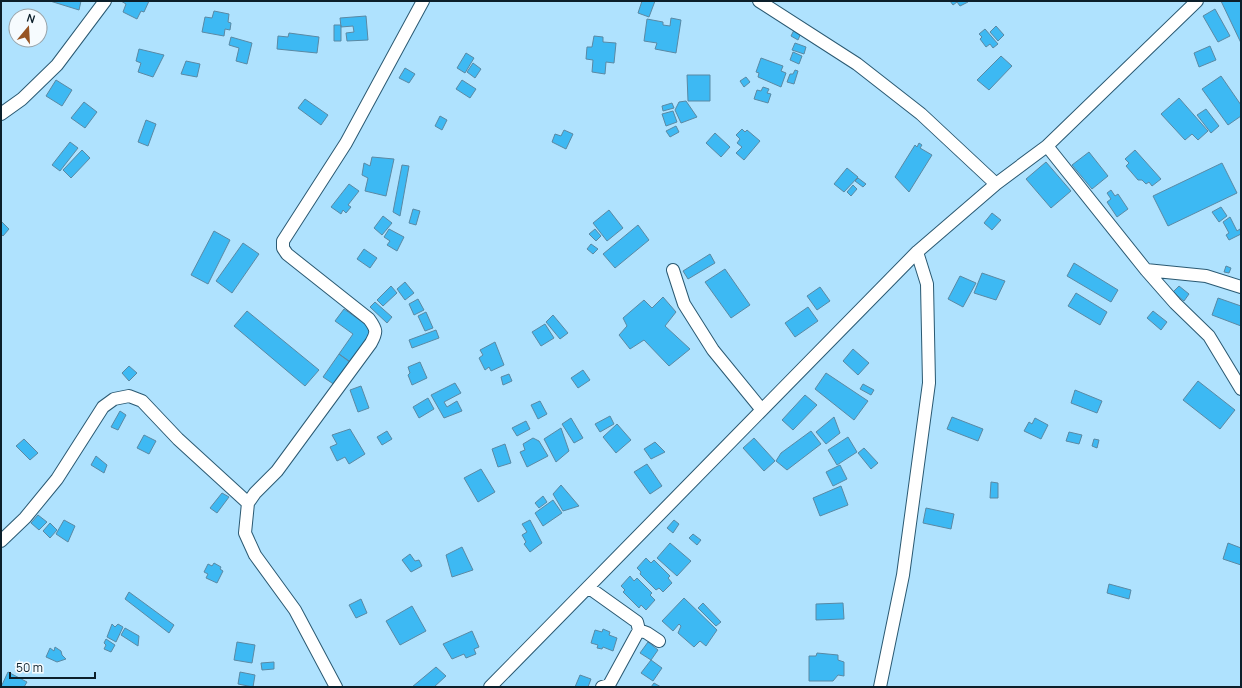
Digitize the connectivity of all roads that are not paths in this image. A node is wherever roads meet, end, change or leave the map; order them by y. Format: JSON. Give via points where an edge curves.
{"nodes":[{"id":1,"x":105,"y":1,"type":"edge"},
{"id":2,"x":423,"y":1,"type":"edge"},
{"id":3,"x":759,"y":1,"type":"edge"},
{"id":4,"x":1197,"y":1,"type":"edge"},
{"id":5,"x":1,"y":114,"type":"edge"},
{"id":6,"x":1047,"y":146,"type":"junction"},
{"id":7,"x":996,"y":184,"type":"junction"},
{"id":8,"x":917,"y":252,"type":"junction"},
{"id":9,"x":673,"y":270,"type":"dead end"},
{"id":10,"x":1146,"y":270,"type":"junction"},
{"id":11,"x":1241,"y":287,"type":"edge"},
{"id":12,"x":1241,"y":389,"type":"edge"},
{"id":13,"x":762,"y":410,"type":"junction"},
{"id":14,"x":248,"y":503,"type":"junction"},
{"id":15,"x":1,"y":541,"type":"edge"},
{"id":16,"x":588,"y":587,"type":"junction"},
{"id":17,"x":639,"y":630,"type":"junction"},
{"id":18,"x":659,"y":641,"type":"dead end"},
{"id":19,"x":336,"y":687,"type":"edge"},
{"id":20,"x":490,"y":687,"type":"edge"},
{"id":21,"x":602,"y":687,"type":"edge"},
{"id":22,"x":880,"y":687,"type":"edge"}],
"edges":[{"from":1,"to":5,"type":"street","via":[[57,65],[22,99]]},
{"from":2,"to":14,"type":"street","via":[[346,143],[283,242],[287,254],[369,319],[375,327],[376,334],[277,471]]},
{"from":3,"to":7,"type":"street","via":[[868,73],[921,114]]},
{"from":4,"to":6,"type":"street"},
{"from":6,"to":7,"type":"street"},
{"from":6,"to":10,"type":"street"},
{"from":7,"to":8,"type":"street"},
{"from":8,"to":13,"type":"street"},
{"from":8,"to":22,"type":"street","via":[[927,284],[929,383],[903,575]]},
{"from":9,"to":13,"type":"street","via":[[684,304],[713,350]]},
{"from":10,"to":11,"type":"street","via":[[1206,276]]},
{"from":10,"to":12,"type":"street","via":[[1209,336]]},
{"from":13,"to":16,"type":"street"},
{"from":14,"to":15,"type":"street","via":[[178,439],[142,401],[129,396],[114,399],[103,407],[56,479],[25,518]]},
{"from":14,"to":19,"type":"street","via":[[245,533],[255,555],[295,610]]},
{"from":16,"to":17,"type":"street","via":[[637,622]]},
{"from":16,"to":20,"type":"street"},
{"from":17,"to":18,"type":"street"},
{"from":17,"to":21,"type":"street","via":[[609,685]]}]}
